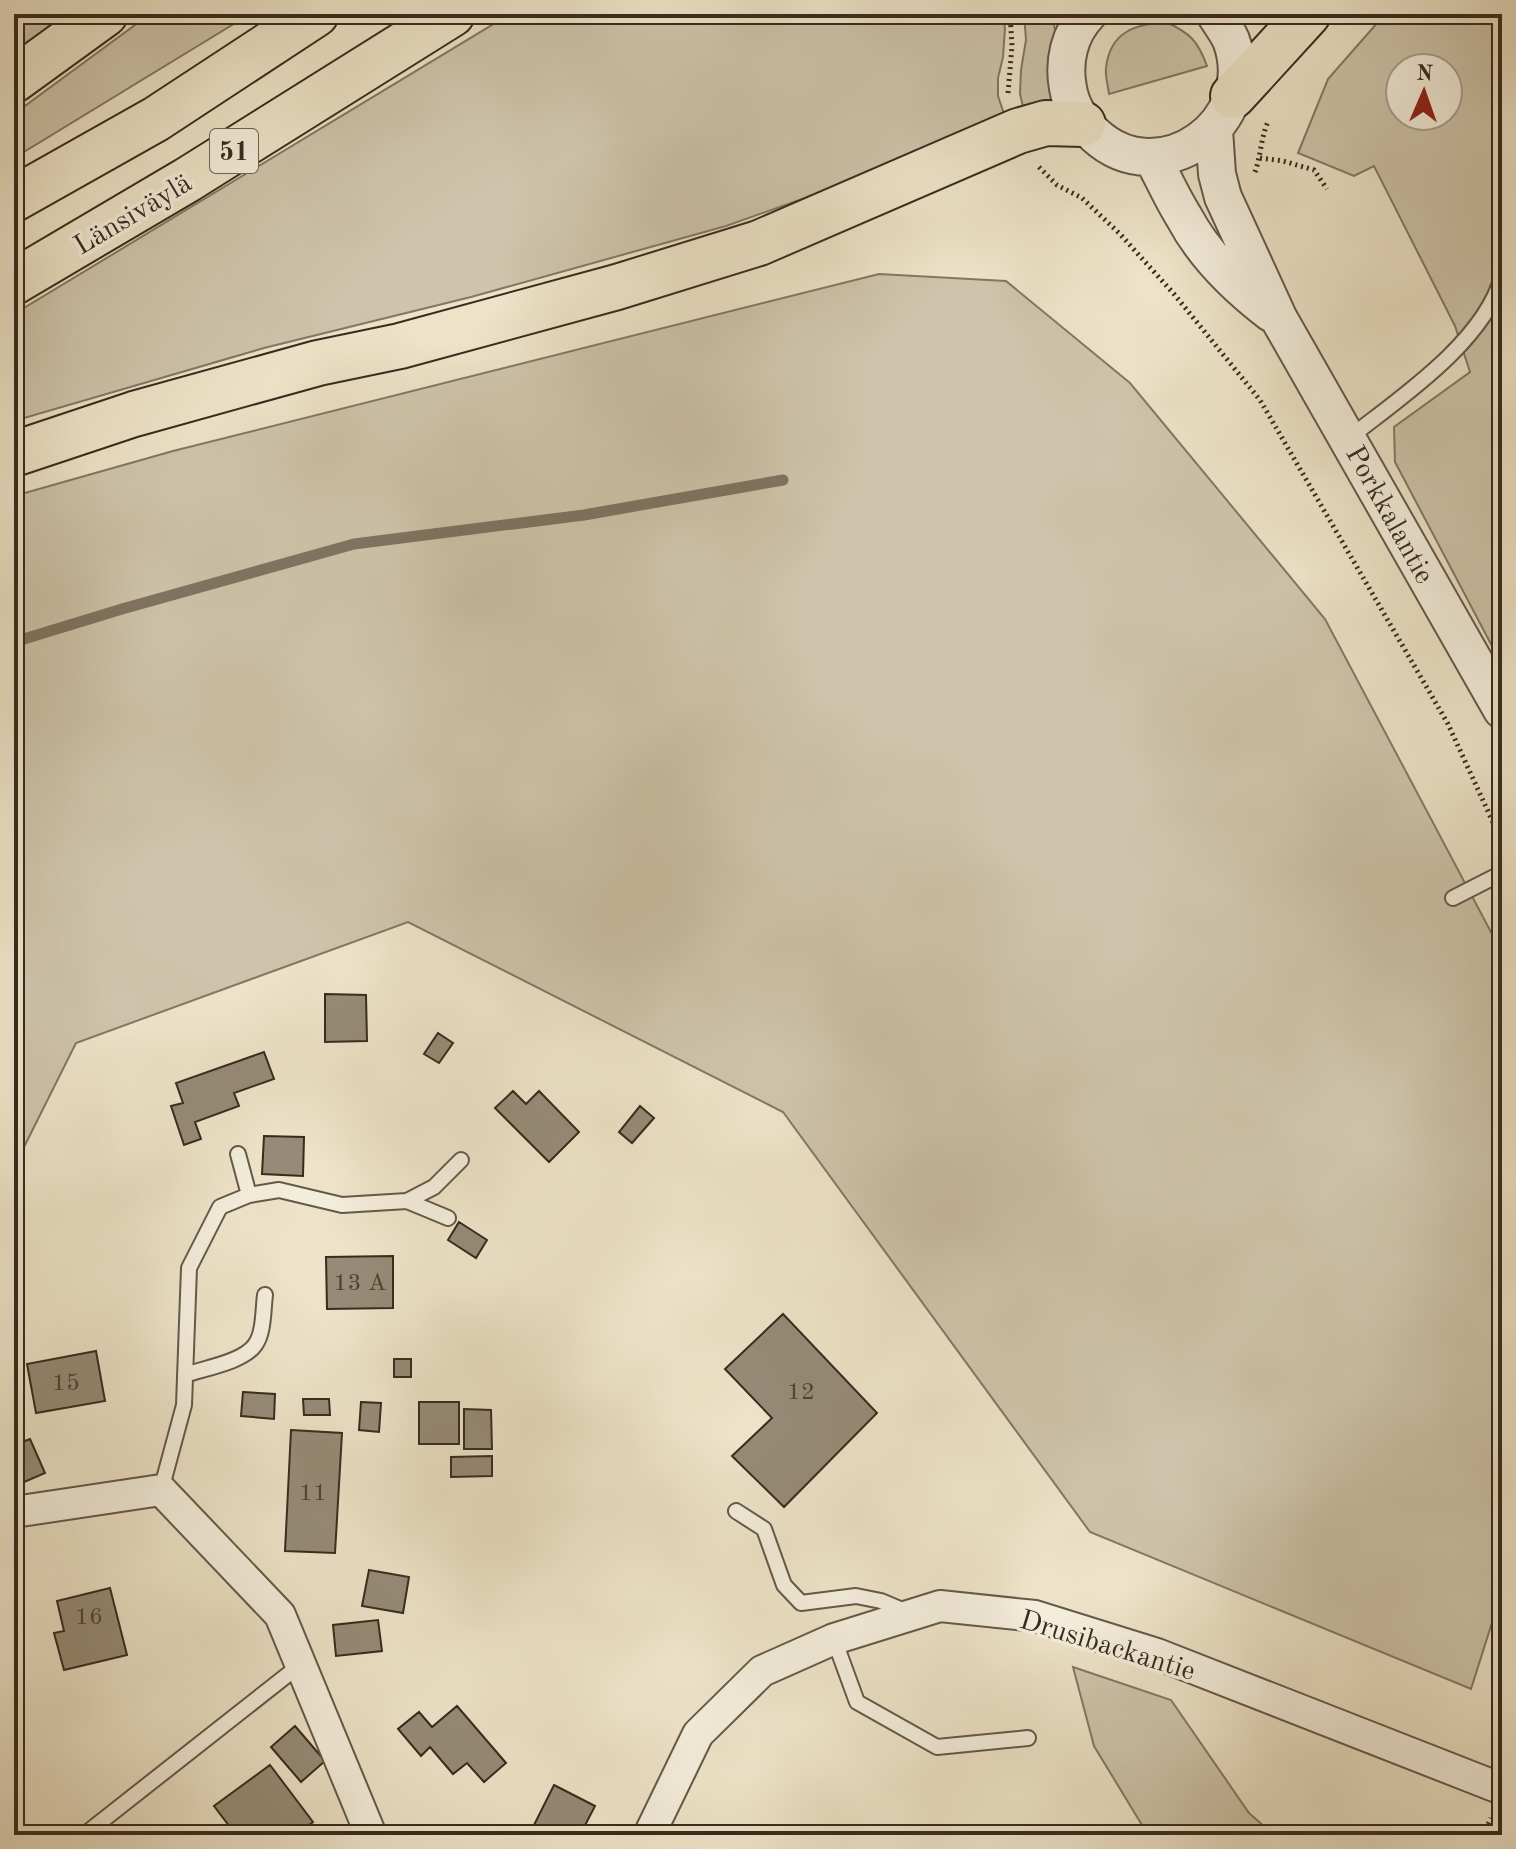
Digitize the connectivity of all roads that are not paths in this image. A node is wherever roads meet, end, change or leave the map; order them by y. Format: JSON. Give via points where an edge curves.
{"nodes":[{"id":1,"x":105,"y":14,"type":"edge"},
{"id":2,"x":316,"y":14,"type":"edge"},
{"id":3,"x":452,"y":14,"type":"edge"},
{"id":4,"x":1215,"y":14,"type":"edge"},
{"id":5,"x":1308,"y":14,"type":"edge"},
{"id":6,"x":1071,"y":24,"type":"edge"},
{"id":7,"x":14,"y":80,"type":"edge"},
{"id":8,"x":1224,"y":113,"type":"junction"},
{"id":9,"x":1083,"y":124,"type":"junction"},
{"id":10,"x":1152,"y":157,"type":"junction"},
{"id":11,"x":14,"y":199,"type":"edge"},
{"id":12,"x":1502,"y":277,"type":"edge"},
{"id":13,"x":14,"y":282,"type":"edge"},
{"id":14,"x":1279,"y":319,"type":"junction"},
{"id":15,"x":1349,"y":439,"type":"junction"},
{"id":16,"x":14,"y":454,"type":"edge"},
{"id":17,"x":1502,"y":710,"type":"edge"},
{"id":18,"x":1502,"y":873,"type":"edge"},
{"id":19,"x":1453,"y":898,"type":"dead end"},
{"id":20,"x":238,"y":1154,"type":"dead end"},
{"id":21,"x":461,"y":1160,"type":"dead end"},
{"id":22,"x":249,"y":1195,"type":"junction"},
{"id":23,"x":407,"y":1201,"type":"junction"},
{"id":24,"x":448,"y":1218,"type":"dead end"},
{"id":25,"x":265,"y":1295,"type":"dead end"},
{"id":26,"x":185,"y":1375,"type":"junction"},
{"id":27,"x":161,"y":1490,"type":"junction"},
{"id":28,"x":736,"y":1511,"type":"dead end"},
{"id":29,"x":14,"y":1512,"type":"edge"},
{"id":30,"x":911,"y":1614,"type":"junction"},
{"id":31,"x":834,"y":1639,"type":"junction"},
{"id":32,"x":300,"y":1665,"type":"junction"},
{"id":33,"x":1028,"y":1738,"type":"dead end"},
{"id":34,"x":1502,"y":1789,"type":"edge"},
{"id":35,"x":84,"y":1835,"type":"edge"},
{"id":36,"x":371,"y":1835,"type":"edge"},
{"id":37,"x":649,"y":1835,"type":"edge"}],
"edges":[{"from":1,"to":7,"type":"highway"},
{"from":2,"to":11,"type":"highway","number":"51","via":[[156,119]]},
{"from":3,"to":13,"type":"highway","name":"Länsiväylä","number":"51"},
{"from":4,"to":8,"type":"street","name":"Porkkalantie","via":[[1231,39],[1237,67]]},
{"from":5,"to":8,"type":"highway"},
{"from":6,"to":9,"type":"street","via":[[1065,71],[1070,99]]},
{"from":8,"to":10,"type":"street","via":[[1196,144]]},
{"from":8,"to":14,"type":"street","name":"Porkkalantie","via":[[1217,174],[1223,197]]},
{"from":9,"to":10,"type":"street","via":[[1102,142]]},
{"from":9,"to":16,"type":"highway","via":[[1046,123],[1018,131],[759,243],[617,287],[318,363]]},
{"from":10,"to":14,"type":"street","name":"Porkkalantie","via":[[1208,253],[1246,294]]},
{"from":12,"to":15,"type":"lane","via":[[1478,325],[1429,376]]},
{"from":14,"to":15,"type":"street","name":"Porkkalantie"},
{"from":15,"to":17,"type":"street","name":"Porkkalantie"},
{"from":18,"to":19,"type":"lane"},
{"from":20,"to":22,"type":"lane"},
{"from":21,"to":23,"type":"lane","via":[[434,1187]]},
{"from":22,"to":23,"type":"lane","via":[[279,1190],[342,1205]]},
{"from":22,"to":26,"type":"lane","via":[[220,1207],[189,1268]]},
{"from":23,"to":24,"type":"lane"},
{"from":25,"to":26,"type":"lane","via":[[256,1344],[242,1357]]},
{"from":26,"to":27,"type":"lane","via":[[184,1405]]},
{"from":27,"to":29,"type":"street"},
{"from":27,"to":32,"type":"street","via":[[280,1615]]},
{"from":28,"to":30,"type":"lane","via":[[764,1529],[784,1585],[801,1603],[856,1596]]},
{"from":30,"to":31,"type":"street","name":"Drusibackantie"},
{"from":30,"to":34,"type":"street","name":"Drusibackantie","via":[[940,1606],[1035,1616],[1157,1654]]},
{"from":31,"to":33,"type":"lane","via":[[857,1702],[937,1747]]},
{"from":31,"to":37,"type":"street","name":"Drusibackantie","via":[[762,1671],[698,1734]]},
{"from":32,"to":35,"type":"lane"},
{"from":32,"to":36,"type":"street"}]}
